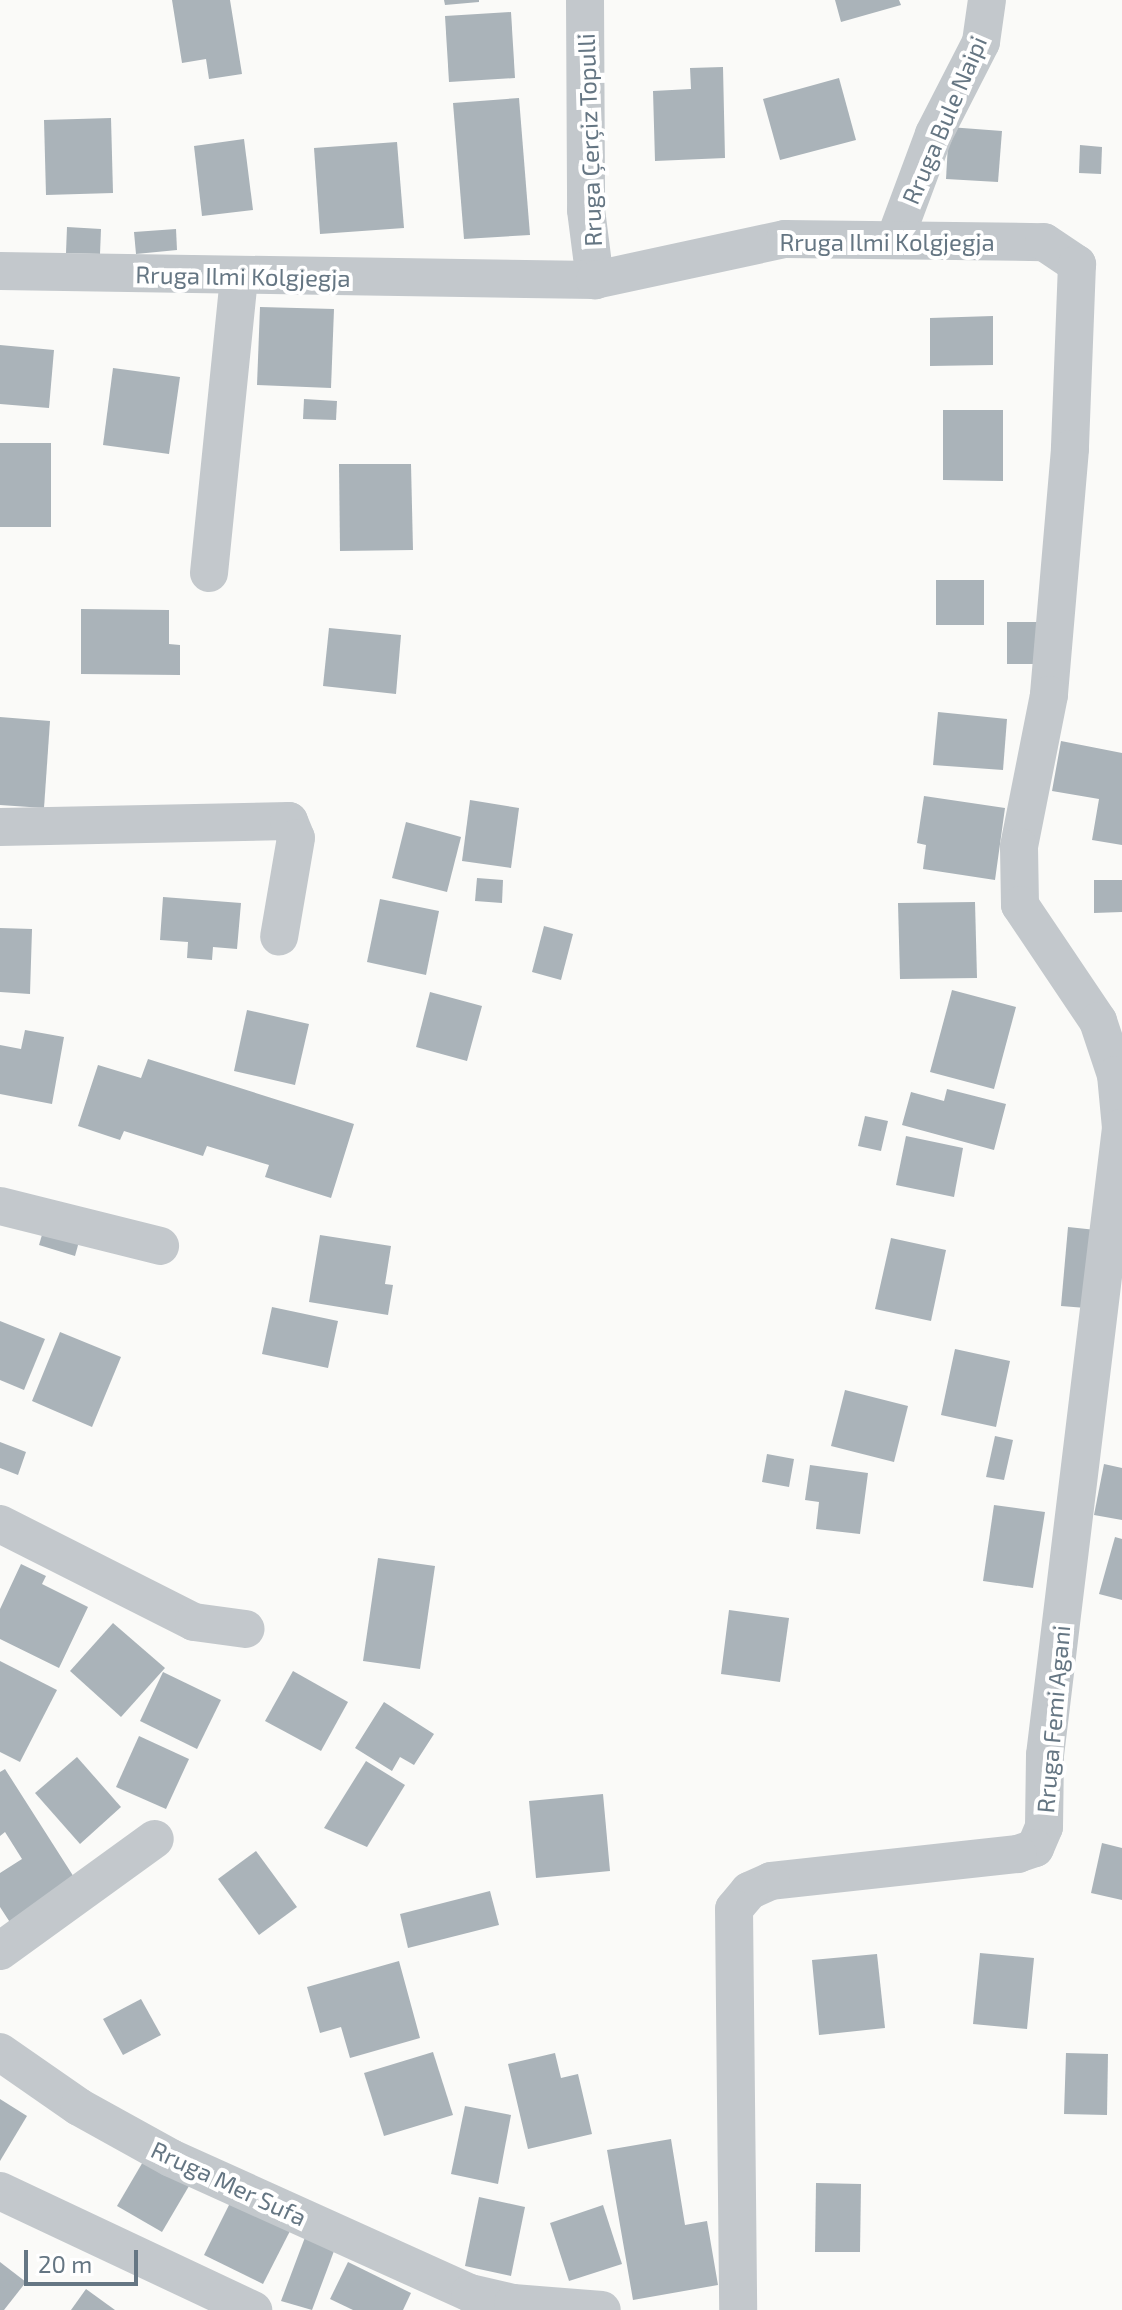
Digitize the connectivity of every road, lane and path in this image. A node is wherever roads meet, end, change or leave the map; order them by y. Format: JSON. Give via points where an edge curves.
{"nodes":[{"id":1,"x":585,"y":0,"type":"edge"},
{"id":2,"x":987,"y":0,"type":"edge"},
{"id":3,"x":895,"y":239,"type":"junction"},
{"id":4,"x":0,"y":271,"type":"edge"},
{"id":5,"x":239,"y":278,"type":"junction"},
{"id":6,"x":595,"y":280,"type":"junction"},
{"id":7,"x":209,"y":573,"type":"dead end"},
{"id":8,"x":0,"y":827,"type":"edge"},
{"id":9,"x":1020,"y":905,"type":"joint"},
{"id":10,"x":279,"y":937,"type":"dead end"},
{"id":11,"x":0,"y":1206,"type":"edge"},
{"id":12,"x":160,"y":1246,"type":"dead end"},
{"id":13,"x":0,"y":1524,"type":"edge"},
{"id":14,"x":246,"y":1629,"type":"dead end"},
{"id":15,"x":155,"y":1839,"type":"dead end"},
{"id":16,"x":0,"y":1951,"type":"edge"},
{"id":17,"x":0,"y":2052,"type":"edge"},
{"id":18,"x":0,"y":2191,"type":"edge"},
{"id":19,"x":468,"y":2301,"type":"edge"},
{"id":20,"x":253,"y":2310,"type":"edge"},
{"id":21,"x":602,"y":2310,"type":"edge"},
{"id":22,"x":738,"y":2310,"type":"edge"}],
"edges":[{"from":1,"to":6,"type":"street","name":"Rruga Çerçiz Topulli","via":[[586,210]]},
{"from":2,"to":3,"type":"street","name":"Rruga Bule Naipi","via":[[981,42],[934,134]]},
{"from":3,"to":6,"type":"street","name":"Rruga Ilmi Kolgjegja","via":[[785,239]]},
{"from":3,"to":9,"type":"street","name":"Rruga Ilmi Kolgjegja","via":[[1044,242],[1077,264],[1070,449],[1049,695],[1019,847]]},
{"from":4,"to":5,"type":"street","name":"Rruga Ilmi Kolgjegja"},
{"from":5,"to":6,"type":"street","name":"Rruga Ilmi Kolgjegja"},
{"from":5,"to":7,"type":"street"},
{"from":8,"to":10,"type":"street","via":[[289,821],[296,838]]},
{"from":9,"to":22,"type":"street","name":"Rruga Femi Agani","via":[[1098,1021],[1116,1075],[1121,1128],[1045,1755],[1044,1827],[1035,1848],[1018,1854],[771,1881],[749,1891],[734,1909]]},
{"from":11,"to":12,"type":"street"},
{"from":13,"to":14,"type":"street","via":[[194,1622]]},
{"from":15,"to":16,"type":"street"},
{"from":17,"to":19,"type":"street","name":"Rruga Mer Sufa","via":[[79,2107],[171,2158]]},
{"from":18,"to":20,"type":"street"},
{"from":19,"to":21,"type":"street","name":"Rruga Mer Sufa"}]}
